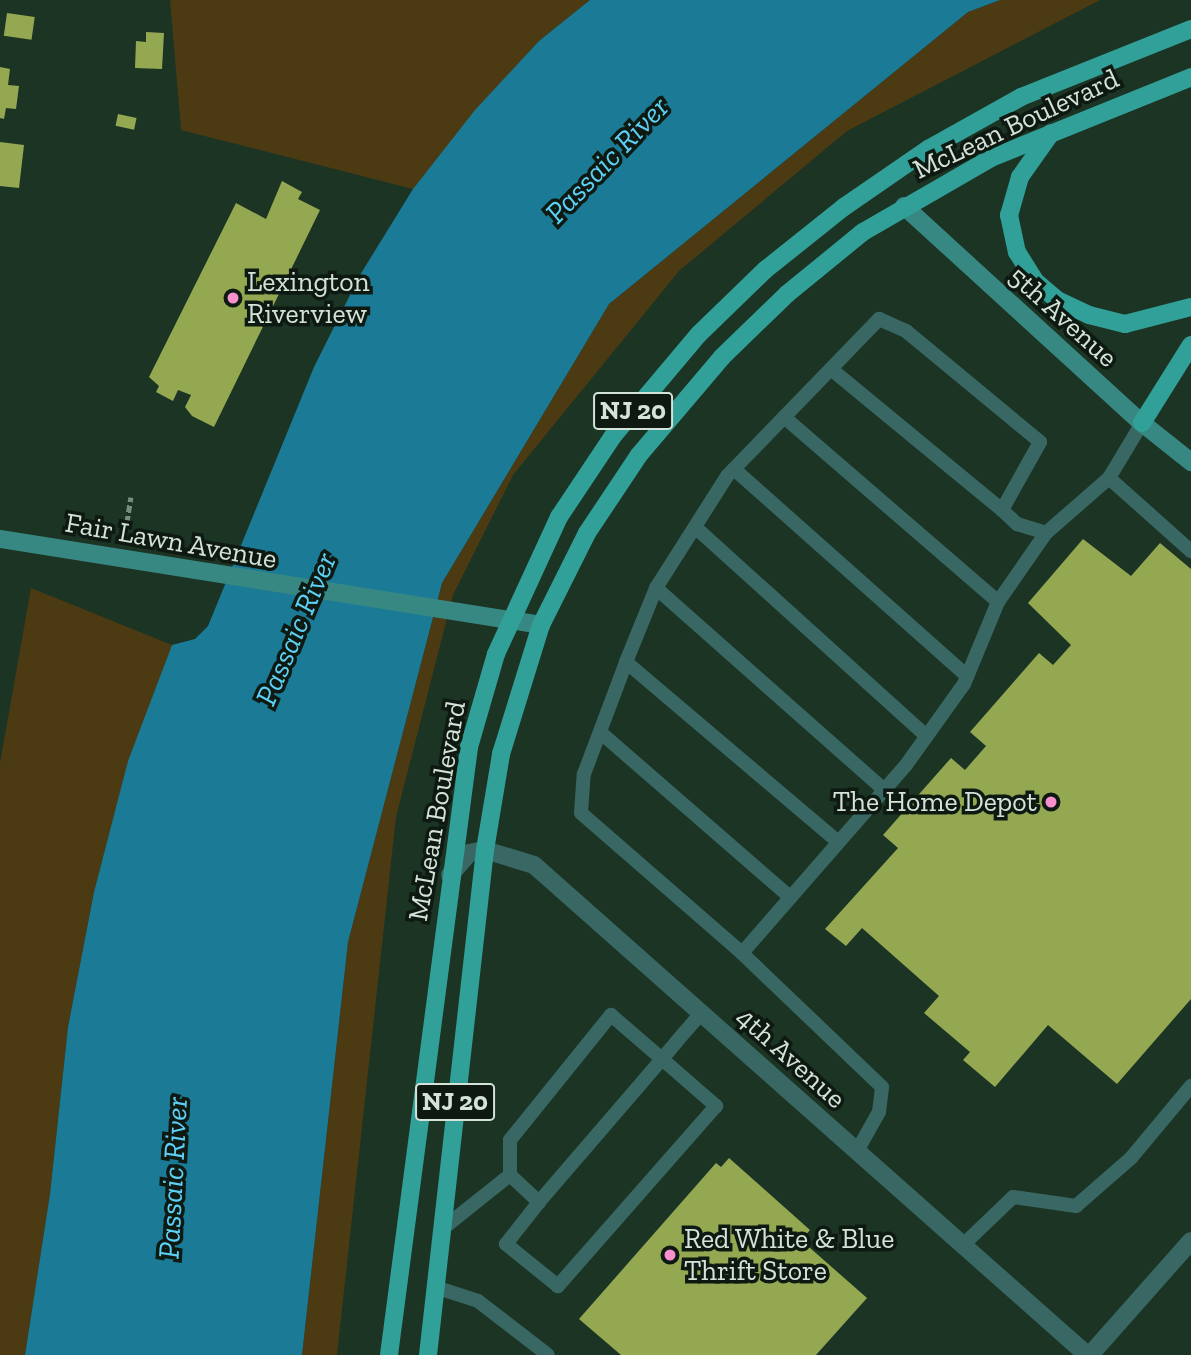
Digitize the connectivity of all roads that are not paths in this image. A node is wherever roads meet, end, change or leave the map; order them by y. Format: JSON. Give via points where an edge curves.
{"nodes":[{"id":1,"x":1191,"y":29,"type":"edge"},
{"id":2,"x":1191,"y":77,"type":"edge"},
{"id":3,"x":1051,"y":133,"type":"junction"},
{"id":4,"x":904,"y":206,"type":"junction"},
{"id":5,"x":1191,"y":307,"type":"edge"},
{"id":6,"x":1191,"y":345,"type":"edge"},
{"id":7,"x":831,"y":369,"type":"junction"},
{"id":8,"x":784,"y":417,"type":"junction"},
{"id":9,"x":1142,"y":423,"type":"junction"},
{"id":10,"x":1191,"y":462,"type":"edge"},
{"id":11,"x":734,"y":469,"type":"junction"},
{"id":12,"x":1109,"y":478,"type":"junction"},
{"id":13,"x":1002,"y":510,"type":"junction"},
{"id":14,"x":695,"y":527,"type":"junction"},
{"id":15,"x":1046,"y":533,"type":"junction"},
{"id":16,"x":0,"y":539,"type":"edge"},
{"id":17,"x":1191,"y":551,"type":"edge"},
{"id":18,"x":656,"y":588,"type":"junction"},
{"id":19,"x":998,"y":602,"type":"junction"},
{"id":20,"x":511,"y":618,"type":"junction"},
{"id":21,"x":541,"y":625,"type":"junction"},
{"id":22,"x":626,"y":662,"type":"junction"},
{"id":23,"x":967,"y":676,"type":"junction"},
{"id":24,"x":600,"y":732,"type":"junction"},
{"id":25,"x":926,"y":736,"type":"junction"},
{"id":26,"x":883,"y":789,"type":"junction"},
{"id":27,"x":837,"y":841,"type":"junction"},
{"id":28,"x":485,"y":850,"type":"junction"},
{"id":29,"x":450,"y":875,"type":"junction"},
{"id":30,"x":790,"y":897,"type":"junction"},
{"id":31,"x":742,"y":953,"type":"junction"},
{"id":32,"x":701,"y":1013,"type":"junction"},
{"id":33,"x":662,"y":1059,"type":"junction"},
{"id":34,"x":1191,"y":1086,"type":"edge"},
{"id":35,"x":857,"y":1151,"type":"junction"},
{"id":36,"x":510,"y":1175,"type":"junction"},
{"id":37,"x":539,"y":1202,"type":"junction"},
{"id":38,"x":441,"y":1230,"type":"junction"},
{"id":39,"x":1191,"y":1241,"type":"edge"},
{"id":40,"x":963,"y":1245,"type":"junction"},
{"id":41,"x":435,"y":1287,"type":"junction"},
{"id":42,"x":389,"y":1355,"type":"edge"},
{"id":43,"x":428,"y":1355,"type":"edge"},
{"id":44,"x":548,"y":1355,"type":"edge"},
{"id":45,"x":1088,"y":1355,"type":"edge"}],
"edges":[{"from":1,"to":20,"type":"main road","name":"McLean Boulevard","number":"NJ 20","via":[[1068,75],[973,122],[882,179],[765,270],[699,334],[613,436],[559,517]]},
{"from":2,"to":3,"type":"main road","name":"McLean Boulevard","number":"NJ 20"},
{"from":3,"to":4,"type":"main road","name":"McLean Boulevard","number":"NJ 20","via":[[991,158]]},
{"from":3,"to":5,"type":"main road","via":[[1020,177],[1009,215],[1017,252],[1036,282],[1069,306],[1125,324]]},
{"from":4,"to":9,"type":"main road","name":"5th Avenue"},
{"from":4,"to":21,"type":"main road","name":"McLean Boulevard","number":"NJ 20","via":[[863,232],[787,294],[693,389],[612,492]]},
{"from":6,"to":9,"type":"main road"},
{"from":7,"to":8,"type":"lane"},
{"from":7,"to":13,"type":"lane"},
{"from":7,"to":13,"type":"lane","via":[[879,319],[906,331],[1040,442]]},
{"from":8,"to":11,"type":"lane"},
{"from":8,"to":19,"type":"lane"},
{"from":9,"to":10,"type":"main road","name":"5th Avenue"},
{"from":9,"to":12,"type":"lane"},
{"from":11,"to":14,"type":"lane"},
{"from":11,"to":23,"type":"lane"},
{"from":12,"to":15,"type":"lane"},
{"from":12,"to":17,"type":"lane"},
{"from":13,"to":15,"type":"lane","via":[[1017,524]]},
{"from":14,"to":18,"type":"lane"},
{"from":14,"to":25,"type":"lane"},
{"from":15,"to":19,"type":"lane"},
{"from":16,"to":20,"type":"main road","name":"Fair Lawn Avenue"},
{"from":18,"to":22,"type":"lane"},
{"from":18,"to":26,"type":"lane"},
{"from":19,"to":23,"type":"lane"},
{"from":20,"to":21,"type":"main road","name":"Fair Lawn Avenue"},
{"from":20,"to":29,"type":"main road","name":"McLean Boulevard","number":"NJ 20","via":[[470,747]]},
{"from":21,"to":28,"type":"main road","name":"McLean Boulevard","number":"NJ 20","via":[[509,719]]},
{"from":22,"to":24,"type":"lane"},
{"from":22,"to":27,"type":"lane"},
{"from":23,"to":25,"type":"lane"},
{"from":24,"to":30,"type":"lane"},
{"from":24,"to":31,"type":"lane","via":[[584,774],[581,813]]},
{"from":25,"to":26,"type":"lane"},
{"from":26,"to":27,"type":"lane"},
{"from":27,"to":30,"type":"lane"},
{"from":28,"to":29,"type":"street","via":[[469,853]]},
{"from":28,"to":32,"type":"street","name":"4th Avenue","via":[[534,865]]},
{"from":28,"to":38,"type":"main road","name":"McLean Boulevard","number":"NJ 20"},
{"from":29,"to":42,"type":"main road","name":"McLean Boulevard","number":"NJ 20"},
{"from":30,"to":31,"type":"lane"},
{"from":31,"to":35,"type":"lane","via":[[882,1087],[879,1112]]},
{"from":32,"to":33,"type":"lane"},
{"from":32,"to":35,"type":"street","name":"4th Avenue"},
{"from":33,"to":36,"type":"lane","via":[[611,1015],[510,1140]]},
{"from":33,"to":37,"type":"lane"},
{"from":33,"to":37,"type":"lane","via":[[716,1106],[558,1286],[506,1244]]},
{"from":34,"to":40,"type":"lane","via":[[1131,1158],[1076,1206],[1013,1197]]},
{"from":35,"to":40,"type":"street","name":"4th Avenue"},
{"from":36,"to":37,"type":"lane"},
{"from":36,"to":38,"type":"lane"},
{"from":38,"to":41,"type":"main road","name":"McLean Boulevard","number":"NJ 20"},
{"from":39,"to":45,"type":"street"},
{"from":40,"to":45,"type":"street","name":"4th Avenue"},
{"from":41,"to":43,"type":"main road","name":"McLean Boulevard","number":"NJ 20"},
{"from":41,"to":44,"type":"lane","via":[[478,1301]]}]}
